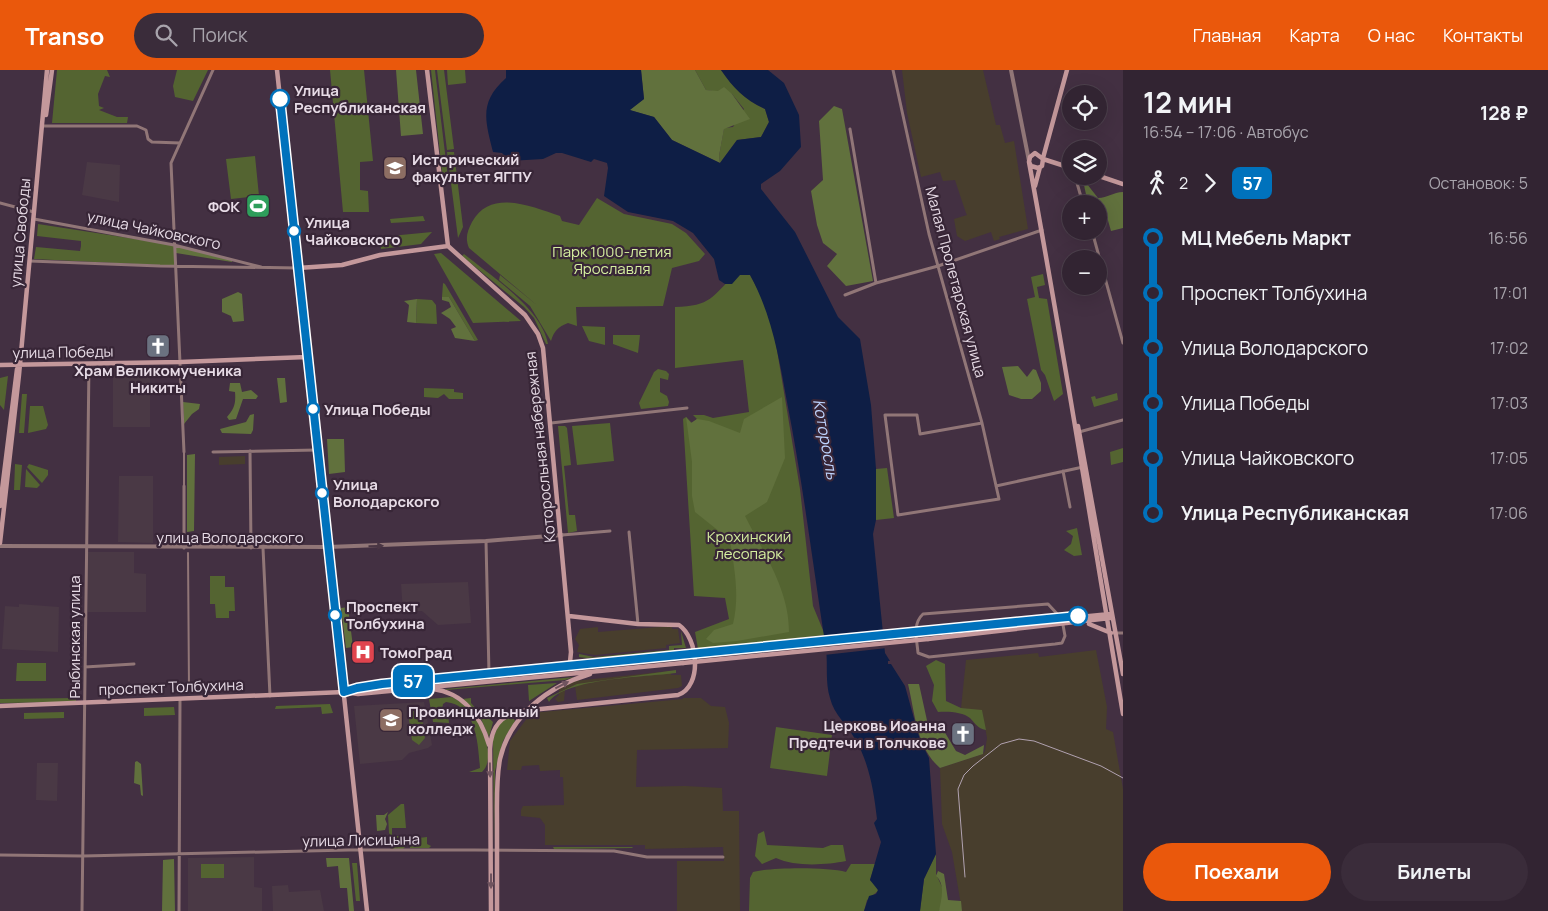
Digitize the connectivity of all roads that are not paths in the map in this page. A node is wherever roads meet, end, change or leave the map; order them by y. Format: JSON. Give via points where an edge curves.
{"nodes":[{"id":1,"x":47,"y":70,"type":"edge"},
{"id":2,"x":52,"y":70,"type":"edge"},
{"id":3,"x":213,"y":70,"type":"edge"},
{"id":4,"x":277,"y":70,"type":"edge"},
{"id":5,"x":427,"y":70,"type":"edge"},
{"id":6,"x":893,"y":70,"type":"edge"},
{"id":7,"x":1011,"y":70,"type":"edge"},
{"id":8,"x":1067,"y":70,"type":"edge"},
{"id":9,"x":47,"y":100,"type":"junction"},
{"id":10,"x":44,"y":126,"type":"junction"},
{"id":11,"x":850,"y":129,"type":"dead end"},
{"id":12,"x":180,"y":143,"type":"junction"},
{"id":13,"x":1025,"y":144,"type":"junction"},
{"id":14,"x":1045,"y":144,"type":"junction"},
{"id":15,"x":1036,"y":154,"type":"junction"},
{"id":16,"x":1043,"y":159,"type":"junction"},
{"id":17,"x":1029,"y":162,"type":"junction"},
{"id":18,"x":1058,"y":164,"type":"junction"},
{"id":19,"x":1062,"y":165,"type":"edge"},
{"id":20,"x":1041,"y":166,"type":"junction"},
{"id":21,"x":1107,"y":179,"type":"edge"},
{"id":22,"x":1123,"y":184,"type":"edge"},
{"id":23,"x":1035,"y":192,"type":"junction"},
{"id":24,"x":0,"y":203,"type":"edge"},
{"id":25,"x":34,"y":212,"type":"junction"},
{"id":26,"x":34,"y":219,"type":"junction"},
{"id":27,"x":1042,"y":230,"type":"junction"},
{"id":28,"x":1094,"y":240,"type":"edge"},
{"id":29,"x":174,"y":245,"type":"junction"},
{"id":30,"x":448,"y":246,"type":"junction"},
{"id":31,"x":30,"y":261,"type":"junction"},
{"id":32,"x":938,"y":266,"type":"junction"},
{"id":33,"x":177,"y":267,"type":"junction"},
{"id":34,"x":298,"y":268,"type":"junction"},
{"id":35,"x":269,"y":269,"type":"junction"},
{"id":36,"x":876,"y":283,"type":"junction"},
{"id":37,"x":845,"y":295,"type":"dead end"},
{"id":38,"x":1123,"y":343,"type":"edge"},
{"id":39,"x":307,"y":357,"type":"junction"},
{"id":40,"x":181,"y":362,"type":"junction"},
{"id":41,"x":89,"y":364,"type":"junction"},
{"id":42,"x":0,"y":365,"type":"edge"},
{"id":43,"x":19,"y":366,"type":"junction"},
{"id":44,"x":687,"y":408,"type":"dead end"},
{"id":45,"x":1123,"y":420,"type":"edge"},
{"id":46,"x":551,"y":423,"type":"junction"},
{"id":47,"x":982,"y":424,"type":"junction"},
{"id":48,"x":1078,"y":432,"type":"junction"},
{"id":49,"x":317,"y":450,"type":"junction"},
{"id":50,"x":250,"y":451,"type":"junction"},
{"id":51,"x":184,"y":452,"type":"joint"},
{"id":52,"x":213,"y":452,"type":"dead end"},
{"id":53,"x":1083,"y":467,"type":"junction"},
{"id":54,"x":1063,"y":471,"type":"junction"},
{"id":55,"x":184,"y":486,"type":"joint"},
{"id":56,"x":996,"y":486,"type":"junction"},
{"id":57,"x":0,"y":506,"type":"edge"},
{"id":58,"x":1070,"y":507,"type":"dead end"},
{"id":59,"x":610,"y":531,"type":"dead end"},
{"id":60,"x":629,"y":532,"type":"dead end"},
{"id":61,"x":562,"y":535,"type":"junction"},
{"id":62,"x":486,"y":541,"type":"junction"},
{"id":63,"x":0,"y":545,"type":"edge"},
{"id":64,"x":86,"y":548,"type":"junction"},
{"id":65,"x":184,"y":548,"type":"junction"},
{"id":66,"x":251,"y":548,"type":"junction"},
{"id":67,"x":262,"y":548,"type":"junction"},
{"id":68,"x":328,"y":548,"type":"junction"},
{"id":69,"x":188,"y":553,"type":"dead end"},
{"id":70,"x":1106,"y":604,"type":"junction"},
{"id":71,"x":1107,"y":613,"type":"junction"},
{"id":72,"x":1094,"y":615,"type":"junction"},
{"id":73,"x":569,"y":616,"type":"junction"},
{"id":74,"x":1114,"y":616,"type":"junction"},
{"id":75,"x":1061,"y":618,"type":"junction"},
{"id":76,"x":1108,"y":620,"type":"junction"},
{"id":77,"x":1085,"y":623,"type":"junction"},
{"id":78,"x":638,"y":624,"type":"junction"},
{"id":79,"x":1063,"y":625,"type":"junction"},
{"id":80,"x":1111,"y":632,"type":"junction"},
{"id":81,"x":1123,"y":633,"type":"edge"},
{"id":82,"x":1117,"y":635,"type":"junction"},
{"id":83,"x":571,"y":652,"type":"junction"},
{"id":84,"x":134,"y":664,"type":"dead end"},
{"id":85,"x":588,"y":665,"type":"junction"},
{"id":86,"x":84,"y":667,"type":"junction"},
{"id":87,"x":559,"y":668,"type":"junction"},
{"id":88,"x":601,"y":670,"type":"junction"},
{"id":89,"x":489,"y":674,"type":"junction"},
{"id":90,"x":1123,"y":674,"type":"edge"},
{"id":91,"x":424,"y":688,"type":"junction"},
{"id":92,"x":189,"y":690,"type":"dead end"},
{"id":93,"x":344,"y":692,"type":"junction"},
{"id":94,"x":270,"y":696,"type":"junction"},
{"id":95,"x":543,"y":696,"type":"junction"},
{"id":96,"x":180,"y":699,"type":"junction"},
{"id":97,"x":84,"y":704,"type":"junction"},
{"id":98,"x":0,"y":706,"type":"edge"},
{"id":99,"x":547,"y":708,"type":"junction"},
{"id":100,"x":528,"y":710,"type":"junction"},
{"id":101,"x":510,"y":714,"type":"junction"},
{"id":102,"x":1123,"y":714,"type":"edge"},
{"id":103,"x":517,"y":723,"type":"junction"},
{"id":104,"x":490,"y":749,"type":"junction"},
{"id":105,"x":361,"y":851,"type":"junction"},
{"id":106,"x":491,"y":851,"type":"junction"},
{"id":107,"x":497,"y":851,"type":"junction"},
{"id":108,"x":0,"y":855,"type":"edge"},
{"id":109,"x":179,"y":855,"type":"junction"},
{"id":110,"x":83,"y":856,"type":"junction"},
{"id":111,"x":723,"y":857,"type":"dead end"},
{"id":112,"x":82,"y":911,"type":"edge"},
{"id":113,"x":179,"y":911,"type":"edge"},
{"id":114,"x":367,"y":911,"type":"edge"},
{"id":115,"x":490,"y":911,"type":"edge"},
{"id":116,"x":497,"y":911,"type":"edge"}],
"edges":[{"from":1,"to":9,"type":"main road","name":"улица Свободы"},
{"from":2,"to":9,"type":"main road","name":"улица Свободы"},
{"from":3,"to":12,"type":"street"},
{"from":4,"to":34,"type":"main road"},
{"from":5,"to":30,"type":"main road"},
{"from":6,"to":32,"type":"street","name":"Малая Пролетарская улица"},
{"from":7,"to":13,"type":"street"},
{"from":8,"to":14,"type":"main road"},
{"from":9,"to":10,"type":"main road","name":"улица Свободы"},
{"from":10,"to":12,"type":"street","via":[[137,126],[146,130],[152,142]]},
{"from":10,"to":25,"type":"main road","name":"улица Свободы"},
{"from":11,"to":36,"type":"street"},
{"from":12,"to":29,"type":"street","via":[[171,163]]},
{"from":13,"to":15,"type":"street"},
{"from":13,"to":17,"type":"street"},
{"from":14,"to":15,"type":"main road"},
{"from":14,"to":16,"type":"main road"},
{"from":15,"to":16,"type":"main road"},
{"from":15,"to":17,"type":"main road","via":[[1030,157]]},
{"from":16,"to":18,"type":"main road"},
{"from":16,"to":20,"type":"main road"},
{"from":17,"to":20,"type":"main road","via":[[1035,168]]},
{"from":17,"to":23,"type":"main road"},
{"from":18,"to":19,"type":"main road"},
{"from":18,"to":20,"type":"main road"},
{"from":20,"to":23,"type":"main road"},
{"from":21,"to":22,"type":"main road"},
{"from":23,"to":27,"type":"main road"},
{"from":24,"to":25,"type":"street"},
{"from":25,"to":26,"type":"main road","name":"улица Свободы"},
{"from":26,"to":29,"type":"street","name":"улица Чайковского"},
{"from":26,"to":31,"type":"main road","name":"улица Свободы"},
{"from":27,"to":32,"type":"street"},
{"from":27,"to":48,"type":"main road"},
{"from":28,"to":38,"type":"street"},
{"from":29,"to":33,"type":"street"},
{"from":29,"to":35,"type":"street","name":"улица Чайковского"},
{"from":30,"to":34,"type":"main road","name":"улица Чайковского","via":[[380,255],[342,265]]},
{"from":30,"to":46,"type":"main road","name":"Которосльная набережная","via":[[518,307],[536,329],[545,361]]},
{"from":31,"to":33,"type":"street","name":"улица Чайковского"},
{"from":31,"to":43,"type":"main road","name":"улица Свободы"},
{"from":32,"to":36,"type":"street"},
{"from":32,"to":47,"type":"street","name":"Малая Пролетарская улица"},
{"from":33,"to":35,"type":"street","name":"улица Чайковского"},
{"from":33,"to":40,"type":"street"},
{"from":34,"to":35,"type":"street","name":"улица Чайковского"},
{"from":34,"to":39,"type":"main road"},
{"from":36,"to":37,"type":"street"},
{"from":39,"to":40,"type":"main road","name":"улица Победы"},
{"from":39,"to":49,"type":"main road"},
{"from":40,"to":41,"type":"main road","name":"улица Победы"},
{"from":40,"to":51,"type":"street"},
{"from":41,"to":43,"type":"main road","name":"улица Победы"},
{"from":41,"to":64,"type":"street","name":"Рыбинская улица"},
{"from":42,"to":43,"type":"main road","name":"улица Победы"},
{"from":43,"to":57,"type":"main road","name":"улица Свободы"},
{"from":43,"to":63,"type":"main road","name":"улица Свободы"},
{"from":44,"to":46,"type":"street"},
{"from":45,"to":48,"type":"street"},
{"from":46,"to":61,"type":"main road","name":"Которосльная набережная"},
{"from":47,"to":56,"type":"street","name":"Малая Пролетарская улица"},
{"from":47,"to":56,"type":"street","name":"Малая Пролетарская улица","via":[[920,434],[917,415],[885,415],[898,515],[999,499]]},
{"from":48,"to":53,"type":"main road"},
{"from":49,"to":50,"type":"street"},
{"from":49,"to":68,"type":"main road"},
{"from":50,"to":52,"type":"street"},
{"from":50,"to":66,"type":"street"},
{"from":51,"to":55,"type":"street"},
{"from":53,"to":54,"type":"street"},
{"from":53,"to":70,"type":"main road"},
{"from":53,"to":74,"type":"main road"},
{"from":54,"to":56,"type":"street"},
{"from":54,"to":58,"type":"street"},
{"from":55,"to":65,"type":"street"},
{"from":59,"to":61,"type":"street","name":"улица Володарского"},
{"from":60,"to":78,"type":"street"},
{"from":61,"to":62,"type":"street","name":"улица Володарского"},
{"from":61,"to":73,"type":"main road","name":"Которосльная набережная"},
{"from":68,"to":62,"type":"street","name":"улица Володарского","one_way":true},
{"from":62,"to":89,"type":"street"},
{"from":63,"to":64,"type":"street","name":"улица Володарского"},
{"from":64,"to":65,"type":"street","name":"улица Володарского"},
{"from":64,"to":86,"type":"street","name":"Рыбинская улица"},
{"from":65,"to":66,"type":"street","name":"улица Володарского"},
{"from":66,"to":67,"type":"street","name":"улица Володарского"},
{"from":67,"to":68,"type":"street","name":"улица Володарского"},
{"from":67,"to":94,"type":"street"},
{"from":68,"to":93,"type":"main road"},
{"from":69,"to":92,"type":"street"},
{"from":70,"to":71,"type":"main road"},
{"from":70,"to":72,"type":"main road","via":[[1103,611]]},
{"from":71,"to":72,"type":"main road","name":"проспект Толбухина"},
{"from":71,"to":74,"type":"main road"},
{"from":71,"to":76,"type":"main road"},
{"from":72,"to":75,"type":"main road","name":"проспект Толбухина"},
{"from":73,"to":78,"type":"main road"},
{"from":73,"to":83,"type":"main road","name":"Которосльная набережная"},
{"from":74,"to":76,"type":"main road","name":"проспект Толбухина"},
{"from":74,"to":82,"type":"main road"},
{"from":75,"to":79,"type":"street","via":[[1048,604],[923,614],[918,618],[916,627],[918,653],[929,657],[1055,644],[1062,642],[1065,636]]},
{"from":75,"to":85,"type":"main road","name":"проспект Толбухина","bridge":true},
{"from":76,"to":77,"type":"main road","name":"проспект Толбухина"},
{"from":76,"to":80,"type":"main road"},
{"from":77,"to":79,"type":"main road","name":"проспект Толбухина"},
{"from":77,"to":80,"type":"main road"},
{"from":78,"to":99,"type":"main road","via":[[672,624],[683,628],[694,663],[693,681],[687,691],[669,696]]},
{"from":79,"to":88,"type":"main road","name":"проспект Толбухина","bridge":true},
{"from":80,"to":82,"type":"street"},
{"from":80,"to":102,"type":"main road"},
{"from":81,"to":82,"type":"street"},
{"from":82,"to":90,"type":"main road"},
{"from":83,"to":85,"type":"main road","via":[[578,663]]},
{"from":83,"to":87,"type":"main road","via":[[570,662]]},
{"from":84,"to":86,"type":"street"},
{"from":85,"to":87,"type":"main road","name":"проспект Толбухина"},
{"from":86,"to":97,"type":"street","name":"Рыбинская улица"},
{"from":87,"to":89,"type":"main road","name":"проспект Толбухина"},
{"from":88,"to":91,"type":"main road","name":"проспект Толбухина"},
{"from":95,"to":88,"type":"main road","one_way":true,"via":[[564,683]]},
{"from":89,"to":93,"type":"main road","name":"проспект Толбухина","via":[[382,684]]},
{"from":91,"to":93,"type":"main road","name":"проспект Толбухина","via":[[358,694]]},
{"from":91,"to":104,"type":"main road","via":[[446,692],[464,702],[482,725]]},
{"from":93,"to":94,"type":"main road","name":"проспект Толбухина"},
{"from":93,"to":105,"type":"main road"},
{"from":94,"to":96,"type":"main road","name":"проспект Толбухина"},
{"from":95,"to":99,"type":"main road","via":[[542,704]]},
{"from":95,"to":100,"type":"main road"},
{"from":96,"to":97,"type":"main road","name":"проспект Толбухина"},
{"from":96,"to":109,"type":"street"},
{"from":97,"to":98,"type":"main road","name":"проспект Толбухина"},
{"from":97,"to":110,"type":"street","name":"Рыбинская улица"},
{"from":99,"to":100,"type":"main road"},
{"from":100,"to":101,"type":"main road"},
{"from":100,"to":103,"type":"main road"},
{"from":101,"to":103,"type":"main road","via":[[514,715]]},
{"from":101,"to":104,"type":"main road","via":[[498,722]]},
{"from":103,"to":107,"type":"main road","via":[[504,748],[498,775]]},
{"from":104,"to":106,"type":"main road","one_way":true},
{"from":105,"to":106,"type":"street","name":"улица Лисицына"},
{"from":105,"to":109,"type":"street","name":"улица Лисицына"},
{"from":105,"to":114,"type":"main road"},
{"from":106,"to":107,"type":"street","name":"улица Лисицына"},
{"from":106,"to":115,"type":"main road","one_way":true},
{"from":107,"to":111,"type":"street","name":"улица Лисицына","via":[[614,851],[647,857]]},
{"from":107,"to":116,"type":"main road"},
{"from":108,"to":110,"type":"street","name":"улица Лисицына"},
{"from":109,"to":110,"type":"street","name":"улица Лисицына"},
{"from":109,"to":113,"type":"street"},
{"from":110,"to":112,"type":"street","name":"Рыбинская улица"}]}
